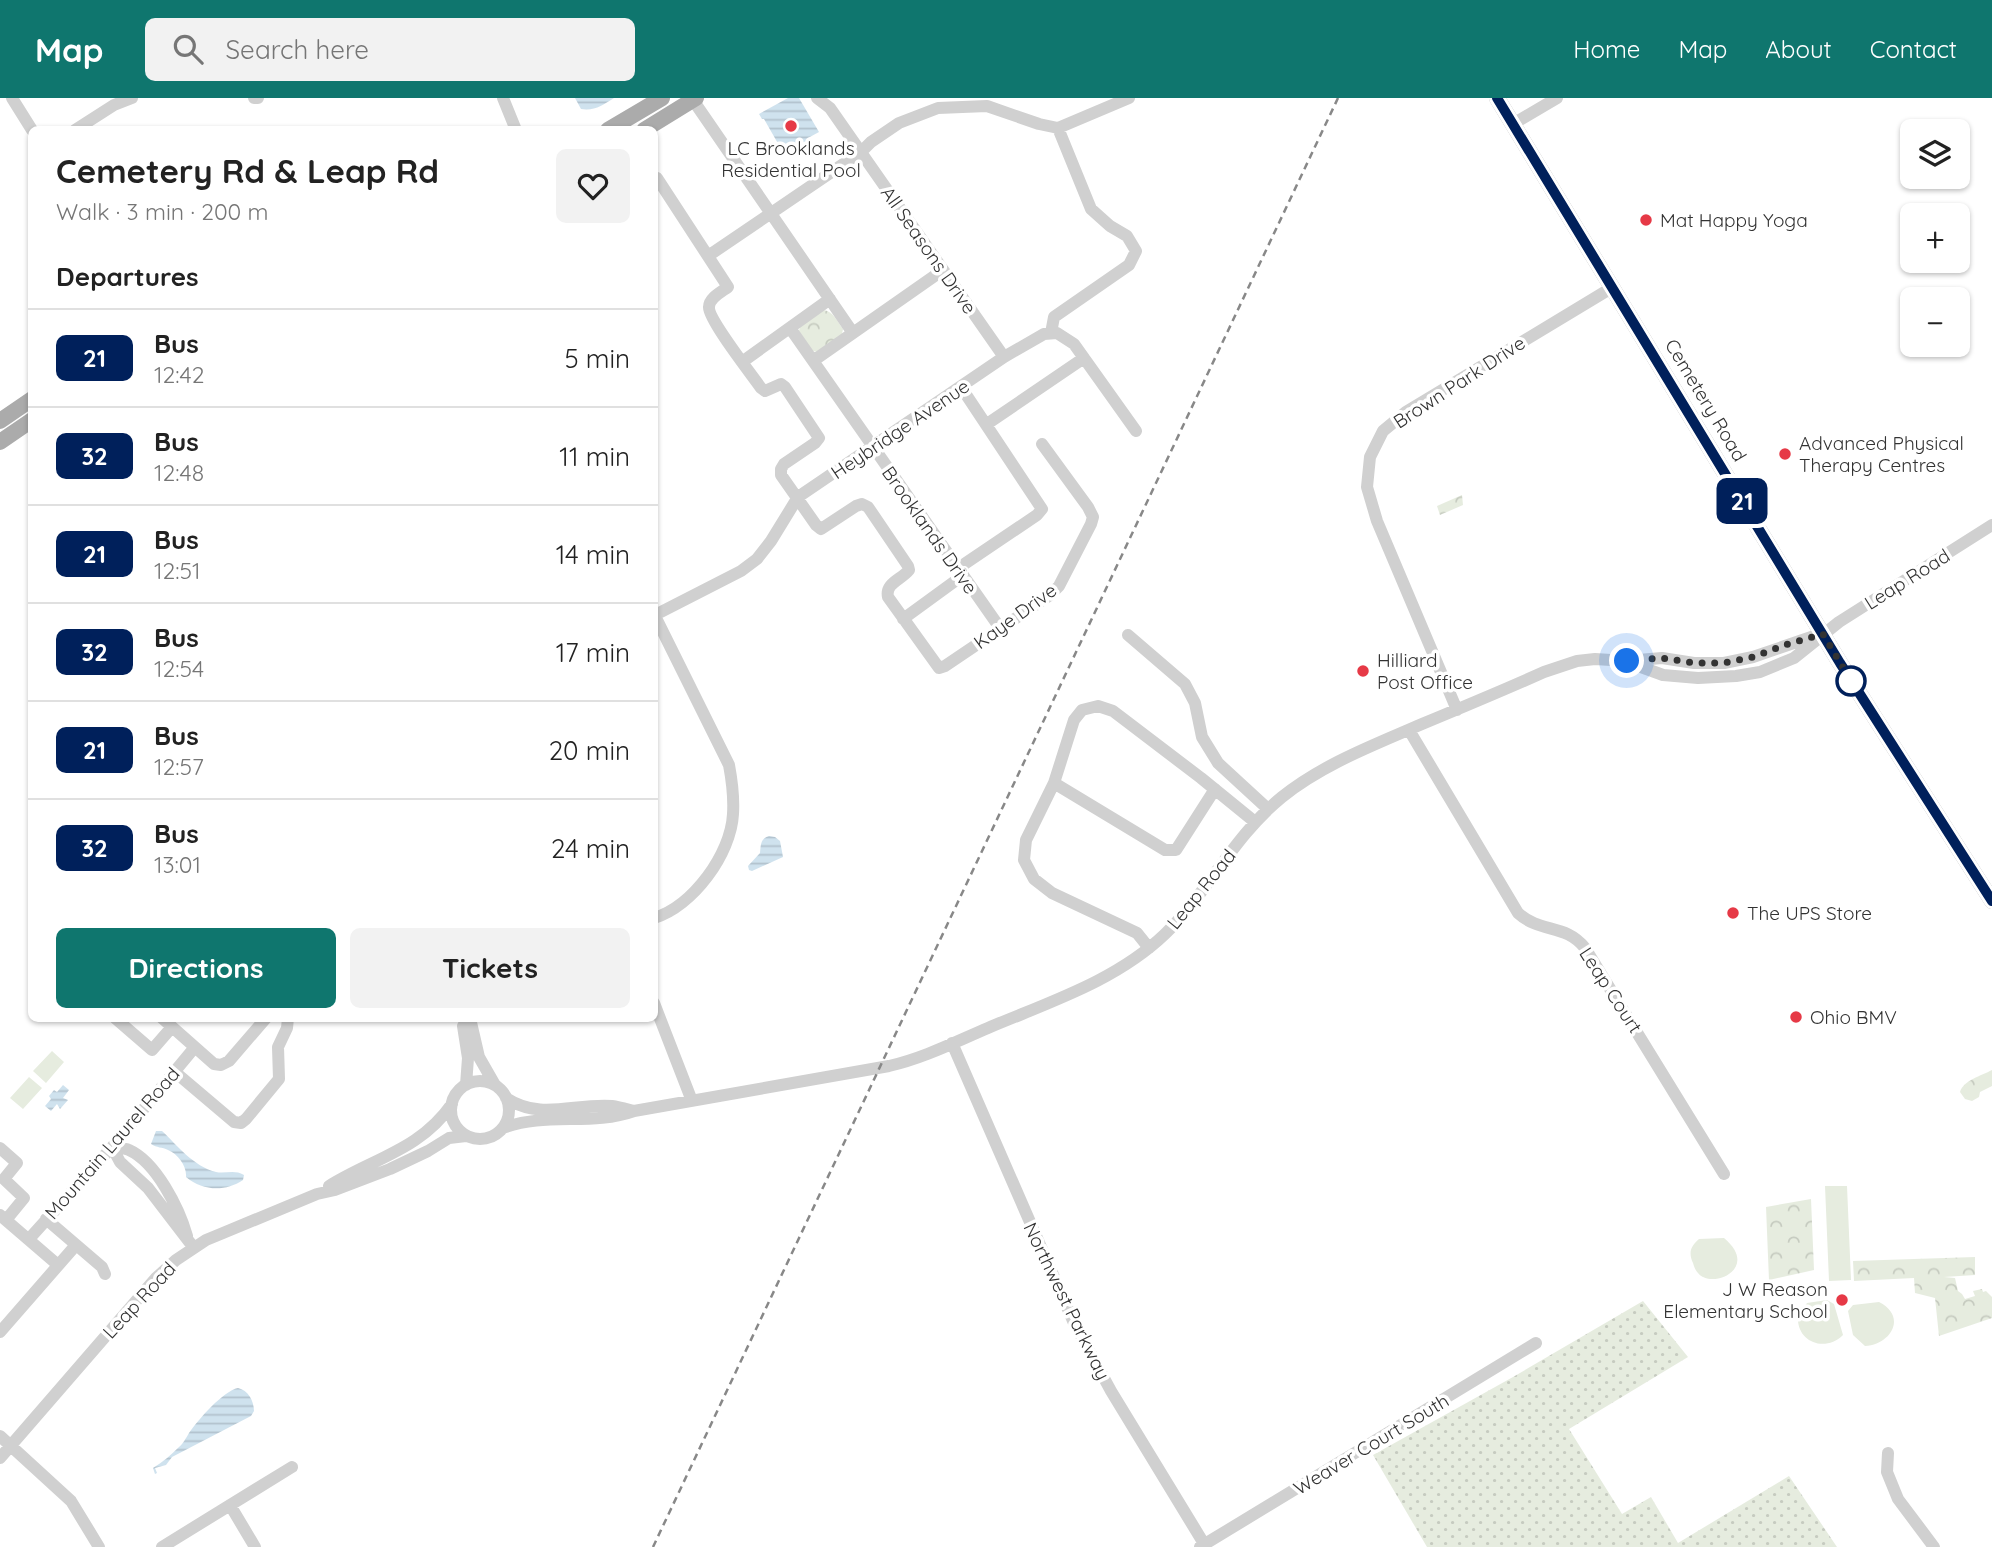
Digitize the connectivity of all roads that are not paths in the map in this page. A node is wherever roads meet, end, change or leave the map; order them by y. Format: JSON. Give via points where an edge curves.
{"nodes":[{"id":1,"x":12,"y":98,"type":"edge"},
{"id":2,"x":132,"y":98,"type":"edge"},
{"id":3,"x":503,"y":98,"type":"edge"},
{"id":4,"x":662,"y":98,"type":"edge"},
{"id":5,"x":817,"y":98,"type":"edge"},
{"id":6,"x":1129,"y":98,"type":"edge"},
{"id":7,"x":1497,"y":98,"type":"edge"},
{"id":8,"x":1557,"y":98,"type":"edge"},
{"id":9,"x":695,"y":99,"type":"edge"},
{"id":10,"x":829,"y":103,"type":"edge"},
{"id":11,"x":1513,"y":124,"type":"junction"},
{"id":12,"x":30,"y":126,"type":"edge"},
{"id":13,"x":81,"y":126,"type":"edge"},
{"id":14,"x":514,"y":126,"type":"edge"},
{"id":15,"x":615,"y":126,"type":"edge"},
{"id":16,"x":651,"y":126,"type":"edge"},
{"id":17,"x":1058,"y":128,"type":"junction"},
{"id":18,"x":861,"y":152,"type":"junction"},
{"id":19,"x":658,"y":180,"type":"edge"},
{"id":20,"x":771,"y":213,"type":"junction"},
{"id":21,"x":708,"y":257,"type":"junction"},
{"id":22,"x":943,"y":270,"type":"junction"},
{"id":23,"x":1612,"y":286,"type":"junction"},
{"id":24,"x":830,"y":299,"type":"junction"},
{"id":25,"x":790,"y":328,"type":"junction"},
{"id":26,"x":853,"y":333,"type":"junction"},
{"id":27,"x":1051,"y":333,"type":"junction"},
{"id":28,"x":1004,"y":357,"type":"junction"},
{"id":29,"x":1084,"y":358,"type":"junction"},
{"id":30,"x":813,"y":361,"type":"junction"},
{"id":31,"x":742,"y":362,"type":"junction"},
{"id":32,"x":961,"y":387,"type":"junction"},
{"id":33,"x":28,"y":403,"type":"edge"},
{"id":34,"x":0,"y":421,"type":"edge"},
{"id":35,"x":28,"y":423,"type":"edge"},
{"id":36,"x":986,"y":424,"type":"junction"},
{"id":37,"x":1136,"y":431,"type":"dead end"},
{"id":38,"x":0,"y":442,"type":"edge"},
{"id":39,"x":1042,"y":444,"type":"dead end"},
{"id":40,"x":872,"y":447,"type":"junction"},
{"id":41,"x":798,"y":498,"type":"junction"},
{"id":42,"x":1992,"y":526,"type":"edge"},
{"id":43,"x":960,"y":572,"type":"junction"},
{"id":44,"x":658,"y":612,"type":"edge"},
{"id":45,"x":903,"y":619,"type":"junction"},
{"id":46,"x":658,"y":620,"type":"edge"},
{"id":47,"x":1000,"y":628,"type":"junction"},
{"id":48,"x":1823,"y":634,"type":"junction"},
{"id":49,"x":1128,"y":635,"type":"dead end"},
{"id":50,"x":1457,"y":710,"type":"junction"},
{"id":51,"x":1409,"y":730,"type":"junction"},
{"id":52,"x":1054,"y":783,"type":"junction"},
{"id":53,"x":1215,"y":789,"type":"junction"},
{"id":54,"x":1268,"y":810,"type":"junction"},
{"id":55,"x":1255,"y":822,"type":"junction"},
{"id":56,"x":1992,"y":901,"type":"edge"},
{"id":57,"x":658,"y":917,"type":"edge"},
{"id":58,"x":1149,"y":948,"type":"junction"},
{"id":59,"x":658,"y":1013,"type":"edge"},
{"id":60,"x":120,"y":1022,"type":"edge"},
{"id":61,"x":263,"y":1022,"type":"edge"},
{"id":62,"x":288,"y":1022,"type":"edge"},
{"id":63,"x":463,"y":1022,"type":"edge"},
{"id":64,"x":471,"y":1022,"type":"edge"},
{"id":65,"x":167,"y":1023,"type":"edge"},
{"id":66,"x":952,"y":1043,"type":"junction"},
{"id":67,"x":195,"y":1047,"type":"junction"},
{"id":68,"x":174,"y":1072,"type":"junction"},
{"id":69,"x":466,"y":1085,"type":"junction"},
{"id":70,"x":495,"y":1085,"type":"junction"},
{"id":71,"x":506,"y":1098,"type":"junction"},
{"id":72,"x":692,"y":1101,"type":"junction"},
{"id":73,"x":452,"y":1104,"type":"junction"},
{"id":74,"x":634,"y":1111,"type":"junction"},
{"id":75,"x":503,"y":1128,"type":"junction"},
{"id":76,"x":466,"y":1136,"type":"junction"},
{"id":77,"x":112,"y":1147,"type":"junction"},
{"id":78,"x":0,"y":1148,"type":"edge"},
{"id":79,"x":1724,"y":1174,"type":"dead end"},
{"id":80,"x":317,"y":1194,"type":"junction"},
{"id":81,"x":3,"y":1218,"type":"edge"},
{"id":82,"x":46,"y":1219,"type":"junction"},
{"id":83,"x":29,"y":1240,"type":"junction"},
{"id":84,"x":76,"y":1245,"type":"junction"},
{"id":85,"x":194,"y":1248,"type":"junction"},
{"id":86,"x":58,"y":1265,"type":"junction"},
{"id":87,"x":105,"y":1274,"type":"dead end"},
{"id":88,"x":0,"y":1332,"type":"edge"},
{"id":89,"x":1536,"y":1343,"type":"dead end"},
{"id":90,"x":0,"y":1436,"type":"edge"},
{"id":91,"x":10,"y":1447,"type":"junction"},
{"id":92,"x":1888,"y":1453,"type":"dead end"},
{"id":93,"x":0,"y":1458,"type":"edge"},
{"id":94,"x":292,"y":1466,"type":"dead end"},
{"id":95,"x":230,"y":1505,"type":"junction"},
{"id":96,"x":1204,"y":1546,"type":"edge"},
{"id":97,"x":99,"y":1547,"type":"edge"},
{"id":98,"x":162,"y":1547,"type":"edge"},
{"id":99,"x":256,"y":1547,"type":"edge"},
{"id":100,"x":1934,"y":1547,"type":"edge"}],
"edges":[{"from":1,"to":12,"type":"street"},
{"from":2,"to":13,"type":"street"},
{"from":3,"to":14,"type":"street"},
{"from":4,"to":15,"type":"main road"},
{"from":5,"to":10,"type":"street","name":"All Seasons Drive"},
{"from":6,"to":17,"type":"street"},
{"from":7,"to":11,"type":"main road","name":"Cemetery Road"},
{"from":8,"to":11,"type":"street"},
{"from":9,"to":16,"type":"main road"},
{"from":9,"to":20,"type":"street"},
{"from":10,"to":18,"type":"street","name":"All Seasons Drive"},
{"from":11,"to":23,"type":"main road","name":"Cemetery Road"},
{"from":17,"to":18,"type":"street","via":[[987,106],[938,108],[899,124]]},
{"from":17,"to":27,"type":"street","via":[[1091,209],[1127,236],[1136,251],[1129,265],[1054,317]]},
{"from":18,"to":20,"type":"street"},
{"from":18,"to":22,"type":"street","name":"All Seasons Drive"},
{"from":19,"to":21,"type":"street"},
{"from":20,"to":21,"type":"street"},
{"from":20,"to":24,"type":"street"},
{"from":21,"to":31,"type":"street","via":[[727,287],[711,300],[709,311]]},
{"from":22,"to":26,"type":"street"},
{"from":22,"to":28,"type":"street","name":"All Seasons Drive"},
{"from":23,"to":48,"type":"main road","name":"Cemetery Road"},
{"from":23,"to":50,"type":"street","name":"Brown Park Drive","via":[[1406,412],[1383,431],[1370,457],[1367,486],[1377,521]]},
{"from":24,"to":25,"type":"street"},
{"from":24,"to":26,"type":"street"},
{"from":25,"to":30,"type":"street","name":"Brooklands Drive"},
{"from":25,"to":31,"type":"street"},
{"from":26,"to":30,"type":"street"},
{"from":27,"to":28,"type":"street","name":"Heybridge Avenue"},
{"from":27,"to":29,"type":"street","via":[[1064,336]]},
{"from":28,"to":32,"type":"street","name":"Heybridge Avenue"},
{"from":29,"to":36,"type":"street"},
{"from":29,"to":37,"type":"street"},
{"from":30,"to":40,"type":"street","name":"Brooklands Drive"},
{"from":31,"to":41,"type":"street","via":[[765,391],[781,384],[785,387],[819,438],[780,469]]},
{"from":32,"to":36,"type":"street"},
{"from":32,"to":40,"type":"street","name":"Heybridge Avenue"},
{"from":33,"to":34,"type":"main road"},
{"from":35,"to":38,"type":"main road"},
{"from":36,"to":43,"type":"street","via":[[1042,509]]},
{"from":39,"to":47,"type":"street","name":"Kaye Drive","via":[[1093,517],[1059,586]]},
{"from":40,"to":41,"type":"street","name":"Heybridge Avenue"},
{"from":40,"to":43,"type":"street","name":"Brooklands Drive"},
{"from":41,"to":44,"type":"street","name":"Heybridge Avenue","via":[[757,559]]},
{"from":41,"to":45,"type":"street","via":[[821,528],[856,506],[868,507],[908,566],[905,575],[886,592]]},
{"from":42,"to":48,"type":"street","name":"Leap Road"},
{"from":43,"to":45,"type":"street"},
{"from":43,"to":47,"type":"street","name":"Brooklands Drive"},
{"from":45,"to":47,"type":"street","name":"Kaye Drive","via":[[939,668]]},
{"from":46,"to":57,"type":"street","via":[[729,765],[733,815],[726,843],[708,877],[681,904]]},
{"from":48,"to":50,"type":"street","name":"Leap Road","via":[[1724,663],[1662,658],[1577,661]]},
{"from":48,"to":56,"type":"main road","name":"Cemetery Road"},
{"from":49,"to":54,"type":"street","via":[[1185,684],[1195,703],[1202,737],[1218,763]]},
{"from":50,"to":51,"type":"street","name":"Leap Road"},
{"from":51,"to":54,"type":"street","name":"Leap Road","via":[[1326,768]]},
{"from":51,"to":79,"type":"street","name":"Leap Court","via":[[1518,913],[1529,923],[1578,938]]},
{"from":52,"to":53,"type":"street","via":[[1165,850],[1175,850]]},
{"from":52,"to":53,"type":"street","via":[[1074,720],[1082,710],[1098,706],[1113,711]]},
{"from":52,"to":58,"type":"street","via":[[1026,840],[1024,860],[1034,879],[1137,933]]},
{"from":53,"to":55,"type":"street"},
{"from":54,"to":55,"type":"street","name":"Leap Road"},
{"from":55,"to":58,"type":"street","name":"Leap Road","via":[[1182,916]]},
{"from":58,"to":66,"type":"street","name":"Leap Road","via":[[1097,981]]},
{"from":59,"to":72,"type":"street"},
{"from":60,"to":65,"type":"street","via":[[152,1050]]},
{"from":61,"to":67,"type":"street","via":[[229,1062],[221,1065]]},
{"from":62,"to":68,"type":"street","via":[[278,1047],[279,1079],[241,1123]]},
{"from":63,"to":69,"type":"street"},
{"from":64,"to":70,"type":"street","via":[[479,1057]]},
{"from":65,"to":67,"type":"street"},
{"from":66,"to":72,"type":"street","name":"Leap Road","via":[[904,1063]]},
{"from":66,"to":96,"type":"street","name":"Northwest Parkway","via":[[1074,1323]]},
{"from":67,"to":68,"type":"street","name":"Mountain Laurel Road"},
{"from":68,"to":77,"type":"street","name":"Mountain Laurel Road"},
{"from":69,"to":70,"type":"street","via":[[481,1081]]},
{"from":69,"to":73,"type":"street"},
{"from":70,"to":71,"type":"street"},
{"from":71,"to":74,"type":"street","name":"Leap Road","via":[[534,1110],[610,1106]]},
{"from":71,"to":75,"type":"street","via":[[509,1114]]},
{"from":72,"to":74,"type":"street","name":"Leap Road"},
{"from":73,"to":76,"type":"street","via":[[453,1122]]},
{"from":73,"to":80,"type":"street","name":"Leap Road","via":[[415,1141]]},
{"from":74,"to":75,"type":"street","name":"Leap Road","via":[[616,1117],[528,1121]]},
{"from":75,"to":76,"type":"street","via":[[486,1139]]},
{"from":76,"to":80,"type":"street","name":"Leap Road","via":[[449,1138],[390,1169]]},
{"from":77,"to":82,"type":"street","name":"Mountain Laurel Road"},
{"from":77,"to":85,"type":"street","via":[[128,1150],[153,1171]]},
{"from":78,"to":81,"type":"street","via":[[18,1163],[4,1179],[24,1198]]},
{"from":80,"to":85,"type":"street","name":"Leap Road"},
{"from":81,"to":83,"type":"street"},
{"from":82,"to":83,"type":"street","name":"Mountain Laurel Road"},
{"from":82,"to":84,"type":"street"},
{"from":83,"to":86,"type":"street"},
{"from":84,"to":86,"type":"street"},
{"from":84,"to":87,"type":"street"},
{"from":85,"to":91,"type":"street","name":"Leap Road","via":[[156,1278]]},
{"from":86,"to":88,"type":"street"},
{"from":89,"to":96,"type":"street","name":"Weaver Court South"},
{"from":90,"to":91,"type":"street"},
{"from":91,"to":93,"type":"street","name":"Leap Road"},
{"from":91,"to":97,"type":"street","via":[[71,1501]]},
{"from":92,"to":100,"type":"street","via":[[1887,1472],[1895,1493]]},
{"from":94,"to":95,"type":"street"},
{"from":95,"to":98,"type":"street"},
{"from":95,"to":99,"type":"street"}]}
